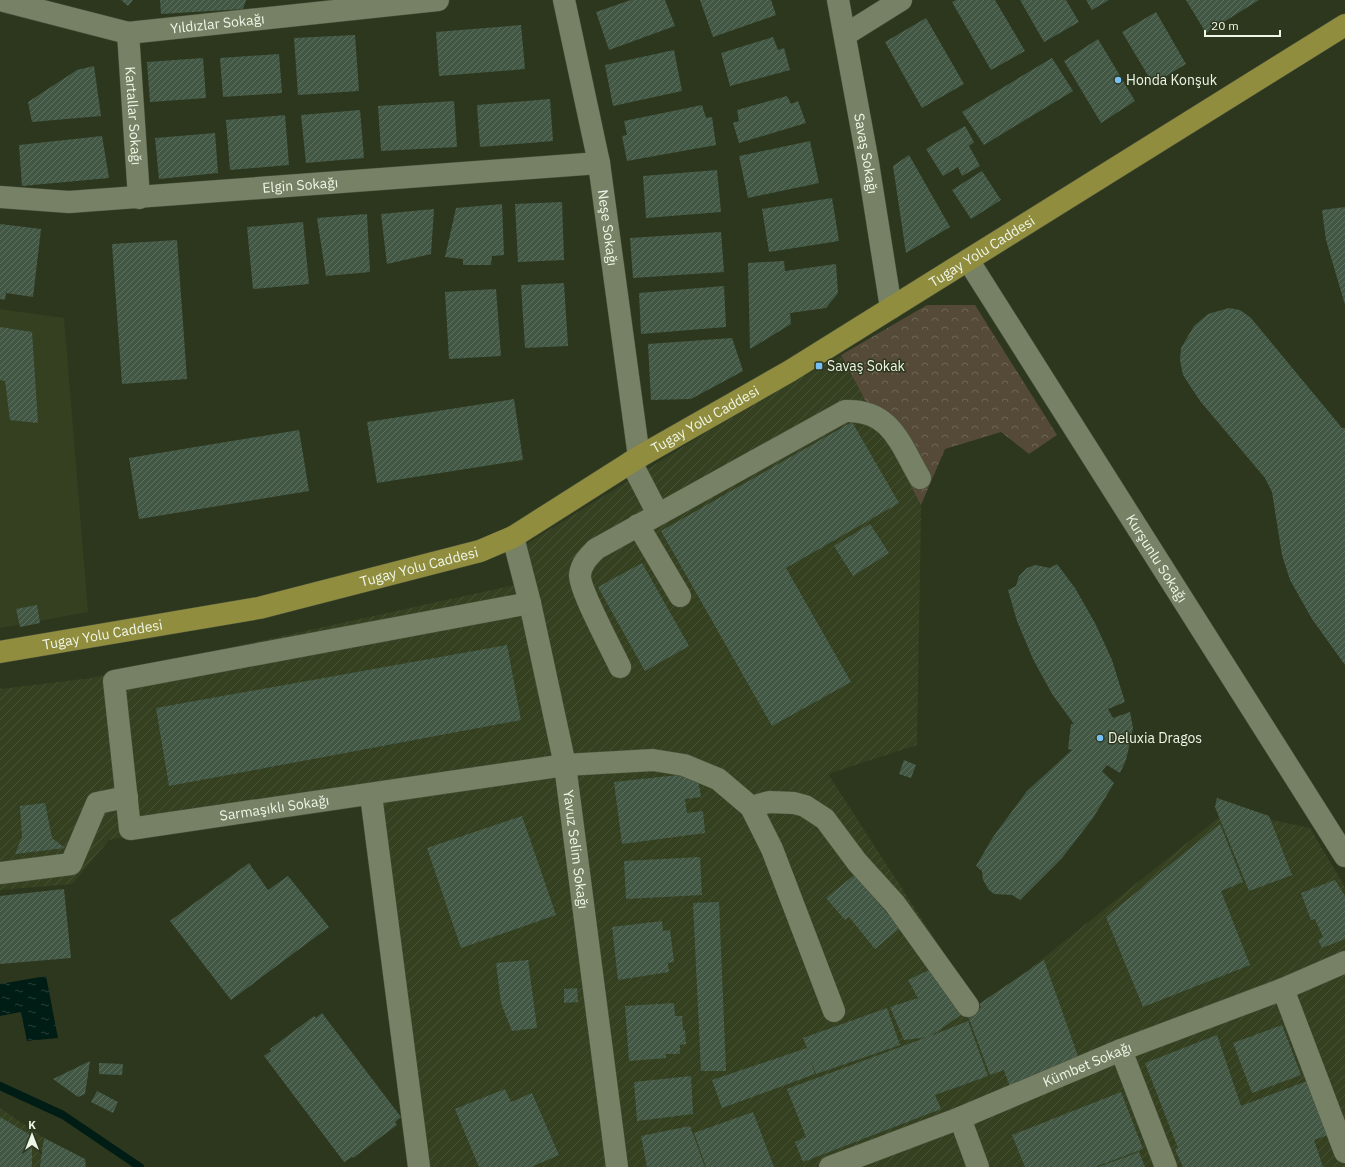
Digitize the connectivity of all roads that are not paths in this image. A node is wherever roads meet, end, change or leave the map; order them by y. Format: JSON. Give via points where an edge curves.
{"nodes":[{"id":1,"x":0,"y":0,"type":"edge"},
{"id":2,"x":438,"y":0,"type":"edge"},
{"id":3,"x":564,"y":0,"type":"edge"},
{"id":4,"x":838,"y":0,"type":"edge"},
{"id":5,"x":901,"y":0,"type":"edge"},
{"id":6,"x":1345,"y":25,"type":"edge"},
{"id":7,"x":128,"y":33,"type":"junction"},
{"id":8,"x":844,"y":35,"type":"junction"},
{"id":9,"x":599,"y":163,"type":"junction"},
{"id":10,"x":0,"y":197,"type":"edge"},
{"id":11,"x":139,"y":198,"type":"junction"},
{"id":12,"x":968,"y":260,"type":"junction"},
{"id":13,"x":891,"y":308,"type":"junction"},
{"id":14,"x":635,"y":460,"type":"junction"},
{"id":15,"x":920,"y":478,"type":"dead end"},
{"id":16,"x":658,"y":514,"type":"junction"},
{"id":17,"x":638,"y":525,"type":"junction"},
{"id":18,"x":513,"y":537,"type":"junction"},
{"id":19,"x":680,"y":596,"type":"dead end"},
{"id":20,"x":530,"y":603,"type":"junction"},
{"id":21,"x":0,"y":652,"type":"edge"},
{"id":22,"x":620,"y":667,"type":"dead end"},
{"id":23,"x":565,"y":766,"type":"junction"},
{"id":24,"x":371,"y":795,"type":"junction"},
{"id":25,"x":127,"y":797,"type":"junction"},
{"id":26,"x":751,"y":807,"type":"junction"},
{"id":27,"x":1337,"y":827,"type":"edge"},
{"id":28,"x":1345,"y":856,"type":"edge"},
{"id":29,"x":0,"y":873,"type":"edge"},
{"id":30,"x":1345,"y":962,"type":"edge"},
{"id":31,"x":1283,"y":989,"type":"junction"},
{"id":32,"x":968,"y":1006,"type":"dead end"},
{"id":33,"x":834,"y":1010,"type":"dead end"},
{"id":34,"x":1121,"y":1050,"type":"junction"},
{"id":35,"x":960,"y":1118,"type":"junction"},
{"id":36,"x":1345,"y":1152,"type":"edge"},
{"id":37,"x":419,"y":1167,"type":"edge"},
{"id":38,"x":617,"y":1167,"type":"edge"},
{"id":39,"x":830,"y":1167,"type":"edge"},
{"id":40,"x":978,"y":1167,"type":"edge"},
{"id":41,"x":1166,"y":1167,"type":"edge"}],
"edges":[{"from":1,"to":7,"type":"street","name":"Yıldızlar Sokağı"},
{"from":2,"to":7,"type":"street","name":"Yıldızlar Sokağı"},
{"from":3,"to":9,"type":"street","name":"Neşe Sokağı"},
{"from":4,"to":8,"type":"street","name":"Savaş Sokağı"},
{"from":5,"to":8,"type":"street"},
{"from":6,"to":12,"type":"main road","name":"Tugay Yolu Caddesi"},
{"from":7,"to":11,"type":"street","name":"Kartallar Sokağı"},
{"from":8,"to":13,"type":"street","name":"Savaş Sokağı"},
{"from":9,"to":11,"type":"street","name":"Elgin Sokağı"},
{"from":9,"to":14,"type":"street","name":"Neşe Sokağı"},
{"from":10,"to":11,"type":"street","name":"Elgin Sokağı","via":[[69,202]]},
{"from":12,"to":13,"type":"main road","name":"Tugay Yolu Caddesi"},
{"from":12,"to":27,"type":"street","name":"Kurşunlu Sokağı"},
{"from":13,"to":14,"type":"main road","name":"Tugay Yolu Caddesi","via":[[790,371]]},
{"from":14,"to":16,"type":"street","name":"Neşe Sokağı"},
{"from":14,"to":18,"type":"main road","name":"Tugay Yolu Caddesi"},
{"from":15,"to":16,"type":"street","via":[[890,427],[873,415],[844,411]]},
{"from":16,"to":17,"type":"street"},
{"from":17,"to":19,"type":"street"},
{"from":17,"to":22,"type":"street","via":[[596,549],[588,557],[580,575],[580,584]]},
{"from":18,"to":20,"type":"street","name":"Yavuz Selim Sokağı"},
{"from":18,"to":21,"type":"main road","name":"Tugay Yolu Caddesi","via":[[480,551],[259,608]]},
{"from":20,"to":23,"type":"street","name":"Yavuz Selim Sokağı"},
{"from":20,"to":25,"type":"street","name":"Sarmaşıklı Sokağı","via":[[114,681]]},
{"from":23,"to":24,"type":"street","name":"Sarmaşıklı Sokağı"},
{"from":23,"to":26,"type":"street","name":"Sarmaşıklı Sokağı","via":[[653,760],[684,765],[718,779]]},
{"from":23,"to":38,"type":"street","name":"Yavuz Selim Sokağı"},
{"from":24,"to":25,"type":"street","name":"Sarmaşıklı Sokağı","via":[[130,829]]},
{"from":24,"to":37,"type":"street"},
{"from":25,"to":29,"type":"street","via":[[98,803],[71,864]]},
{"from":26,"to":32,"type":"street","via":[[770,802],[794,803],[811,809],[825,818],[858,862],[895,904]]},
{"from":26,"to":33,"type":"street","via":[[772,849]]},
{"from":27,"to":28,"type":"street","name":"Kurşunlu Sokağı"},
{"from":30,"to":31,"type":"street","name":"Kümbet Sokağı"},
{"from":31,"to":34,"type":"street","name":"Kümbet Sokağı"},
{"from":31,"to":36,"type":"street"},
{"from":34,"to":35,"type":"street","name":"Kümbet Sokağı"},
{"from":34,"to":41,"type":"street"},
{"from":35,"to":39,"type":"street","name":"Kümbet Sokağı"},
{"from":35,"to":40,"type":"street"}]}
